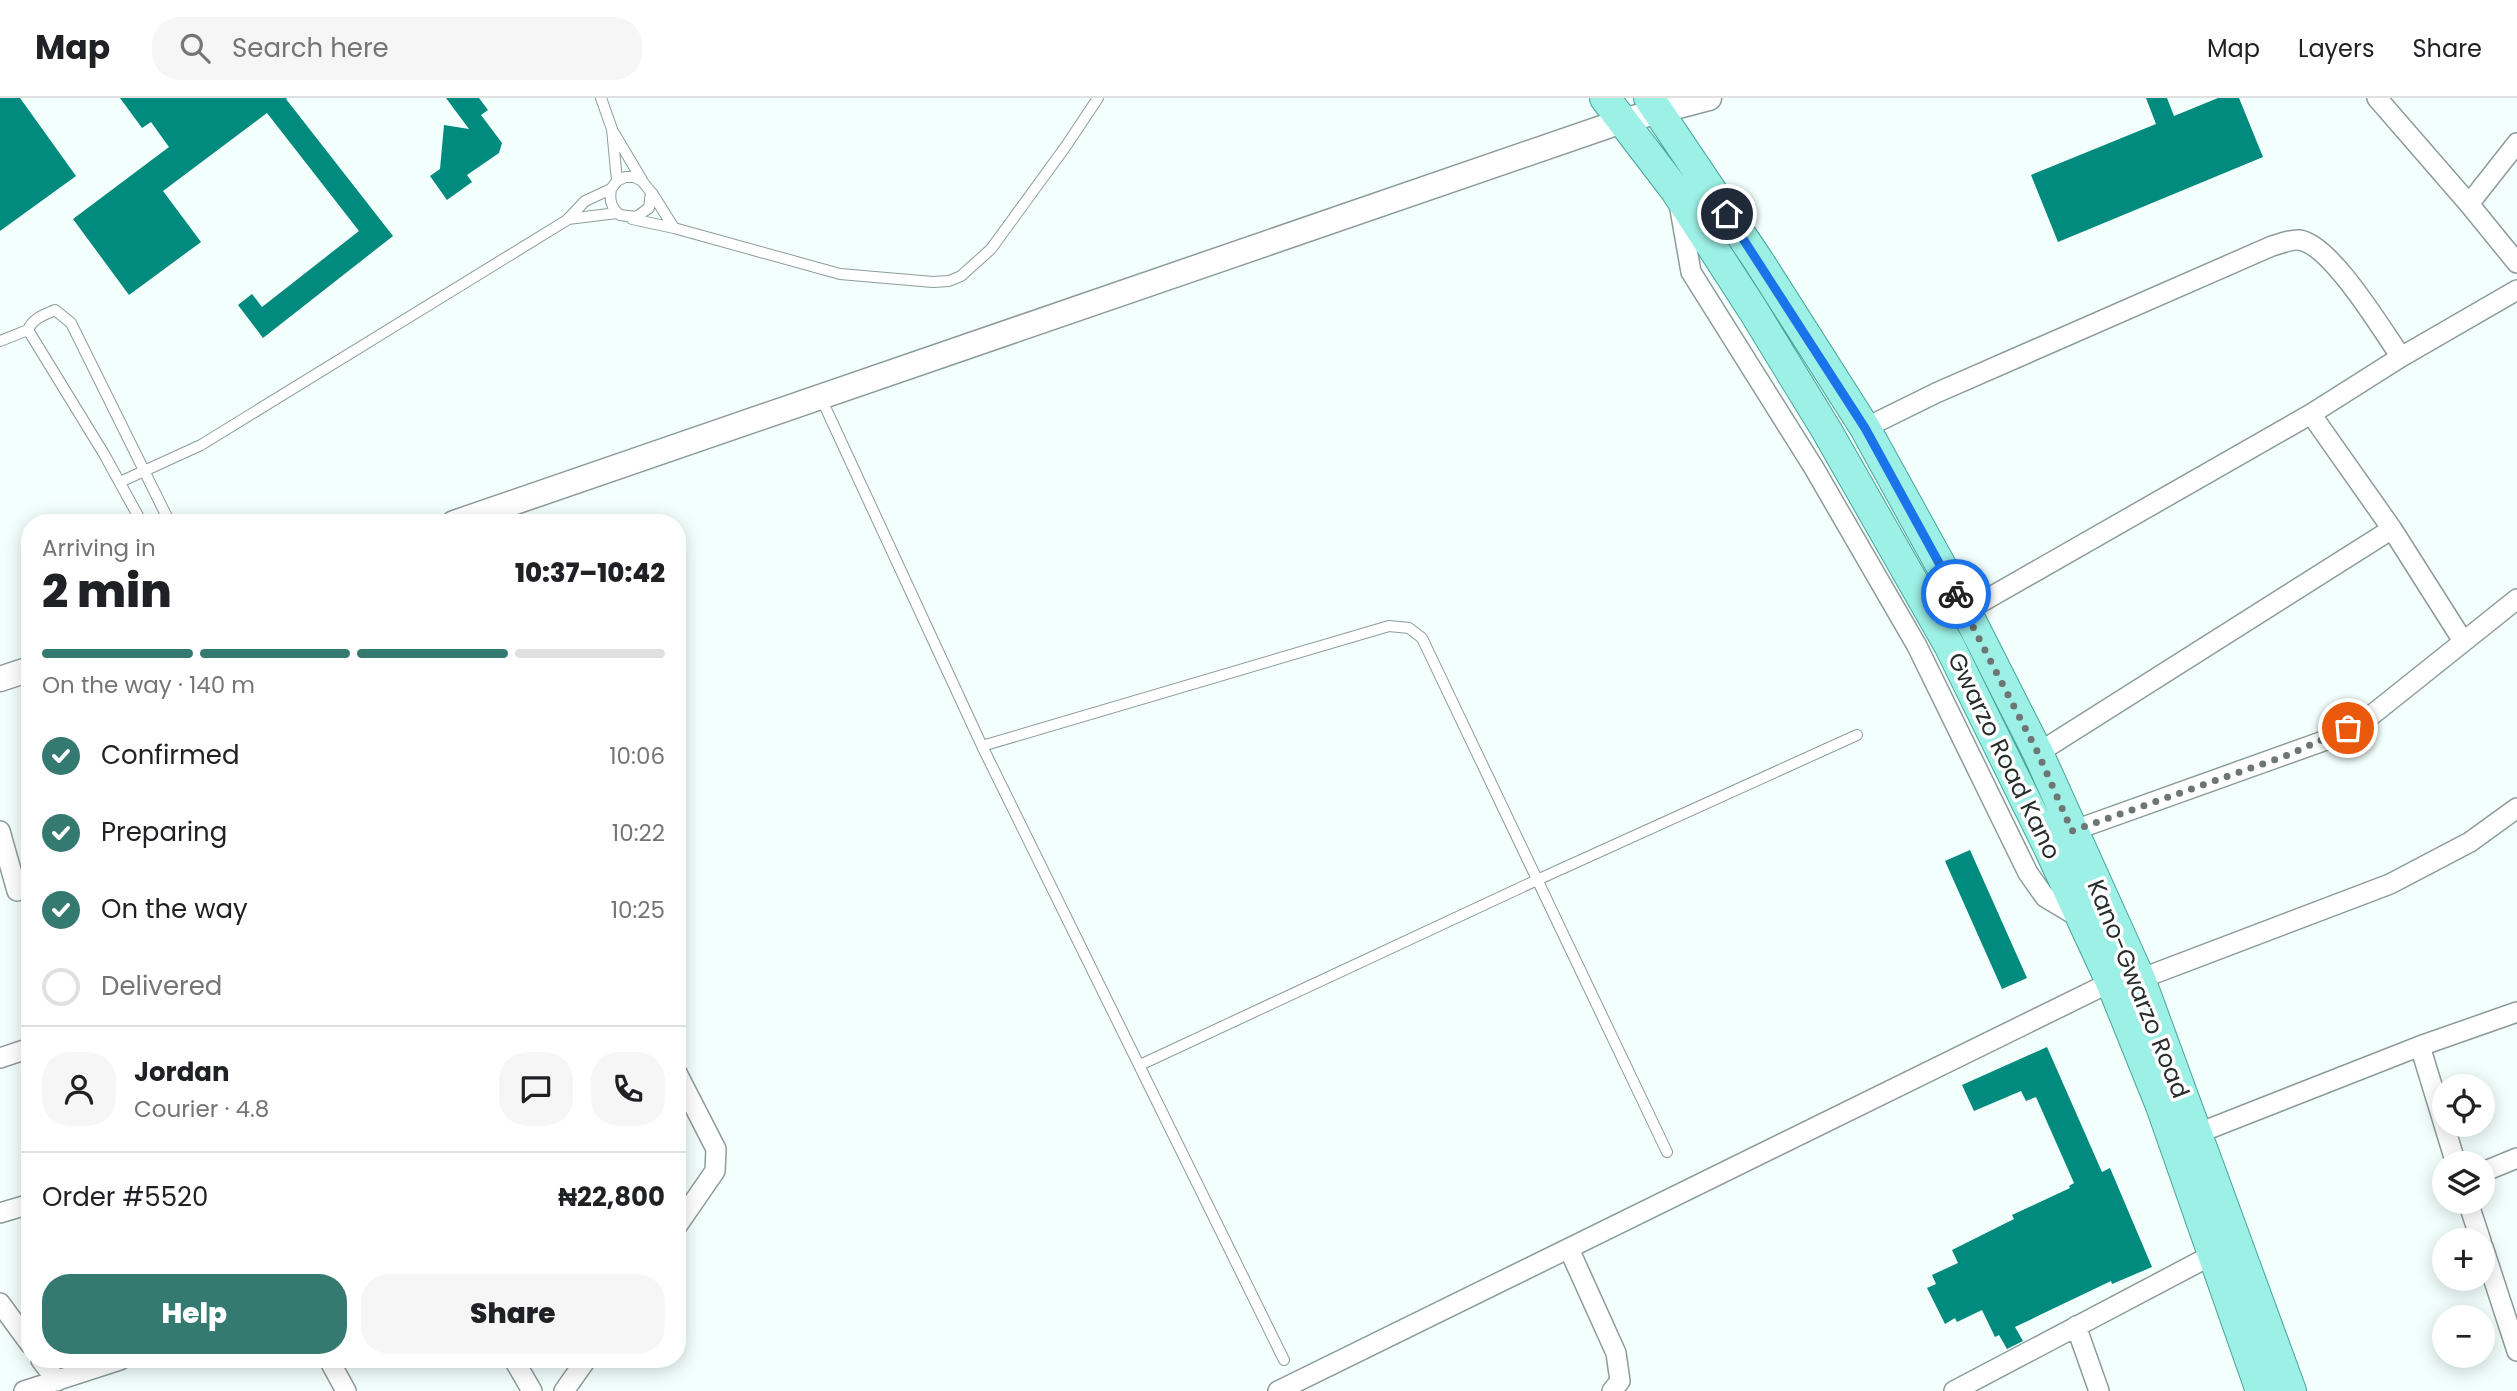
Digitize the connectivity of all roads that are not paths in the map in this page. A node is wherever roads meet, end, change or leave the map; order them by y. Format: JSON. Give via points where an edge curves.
{"nodes":[{"id":1,"x":601,"y":98,"type":"edge"},
{"id":2,"x":1098,"y":98,"type":"edge"},
{"id":3,"x":1709,"y":98,"type":"edge"},
{"id":4,"x":2377,"y":98,"type":"edge"},
{"id":5,"x":1655,"y":105,"type":"edge"},
{"id":6,"x":1614,"y":110,"type":"edge"},
{"id":7,"x":612,"y":129,"type":"junction"},
{"id":8,"x":2517,"y":143,"type":"edge"},
{"id":9,"x":642,"y":181,"type":"junction"},
{"id":10,"x":614,"y":185,"type":"junction"},
{"id":11,"x":650,"y":192,"type":"junction"},
{"id":12,"x":2469,"y":204,"type":"junction"},
{"id":13,"x":617,"y":213,"type":"junction"},
{"id":14,"x":628,"y":218,"type":"junction"},
{"id":15,"x":567,"y":219,"type":"junction"},
{"id":16,"x":674,"y":228,"type":"junction"},
{"id":17,"x":2517,"y":263,"type":"edge"},
{"id":18,"x":2517,"y":290,"type":"edge"},
{"id":19,"x":28,"y":330,"type":"junction"},
{"id":20,"x":0,"y":341,"type":"edge"},
{"id":21,"x":2402,"y":357,"type":"junction"},
{"id":22,"x":821,"y":397,"type":"junction"},
{"id":23,"x":2311,"y":414,"type":"junction"},
{"id":24,"x":1865,"y":428,"type":"junction"},
{"id":25,"x":145,"y":473,"type":"junction"},
{"id":26,"x":120,"y":482,"type":"junction"},
{"id":27,"x":137,"y":514,"type":"edge"},
{"id":28,"x":166,"y":514,"type":"edge"},
{"id":29,"x":480,"y":514,"type":"edge"},
{"id":30,"x":2392,"y":529,"type":"junction"},
{"id":31,"x":2517,"y":599,"type":"edge"},
{"id":32,"x":1966,"y":611,"type":"junction"},
{"id":33,"x":2463,"y":640,"type":"junction"},
{"id":34,"x":21,"y":672,"type":"edge"},
{"id":35,"x":0,"y":679,"type":"edge"},
{"id":36,"x":1857,"y":735,"type":"dead end"},
{"id":37,"x":982,"y":746,"type":"junction"},
{"id":38,"x":2038,"y":753,"type":"junction"},
{"id":39,"x":2517,"y":808,"type":"edge"},
{"id":40,"x":0,"y":831,"type":"edge"},
{"id":41,"x":2072,"y":831,"type":"junction"},
{"id":42,"x":1537,"y":880,"type":"junction"},
{"id":43,"x":16,"y":892,"type":"edge"},
{"id":44,"x":2126,"y":981,"type":"junction"},
{"id":45,"x":2517,"y":1012,"type":"edge"},
{"id":46,"x":2420,"y":1046,"type":"junction"},
{"id":47,"x":21,"y":1051,"type":"edge"},
{"id":48,"x":0,"y":1058,"type":"edge"},
{"id":49,"x":1140,"y":1065,"type":"junction"},
{"id":50,"x":686,"y":1091,"type":"edge"},
{"id":51,"x":2196,"y":1134,"type":"junction"},
{"id":52,"x":2452,"y":1151,"type":"edge"},
{"id":53,"x":1667,"y":1153,"type":"dead end"},
{"id":54,"x":2517,"y":1158,"type":"edge"},
{"id":55,"x":2495,"y":1167,"type":"edge"},
{"id":56,"x":21,"y":1207,"type":"edge"},
{"id":57,"x":0,"y":1213,"type":"edge"},
{"id":58,"x":686,"y":1213,"type":"edge"},
{"id":59,"x":1569,"y":1248,"type":"junction"},
{"id":60,"x":2214,"y":1254,"type":"junction"},
{"id":61,"x":2495,"y":1284,"type":"edge"},
{"id":62,"x":0,"y":1303,"type":"edge"},
{"id":63,"x":2076,"y":1326,"type":"junction"},
{"id":64,"x":21,"y":1332,"type":"edge"},
{"id":65,"x":2517,"y":1351,"type":"edge"},
{"id":66,"x":1284,"y":1360,"type":"dead end"},
{"id":67,"x":47,"y":1368,"type":"edge"},
{"id":68,"x":96,"y":1368,"type":"edge"},
{"id":69,"x":333,"y":1368,"type":"edge"},
{"id":70,"x":519,"y":1368,"type":"edge"},
{"id":71,"x":580,"y":1368,"type":"edge"},
{"id":72,"x":57,"y":1381,"type":"junction"},
{"id":73,"x":24,"y":1391,"type":"edge"},
{"id":74,"x":346,"y":1391,"type":"edge"},
{"id":75,"x":532,"y":1391,"type":"edge"},
{"id":76,"x":564,"y":1391,"type":"edge"},
{"id":77,"x":1278,"y":1391,"type":"edge"},
{"id":78,"x":1612,"y":1391,"type":"edge"},
{"id":79,"x":1954,"y":1391,"type":"edge"},
{"id":80,"x":2099,"y":1391,"type":"edge"},
{"id":81,"x":2261,"y":1391,"type":"edge"},
{"id":82,"x":2291,"y":1391,"type":"edge"}],
"edges":[{"from":1,"to":7,"type":"lane"},
{"from":2,"to":16,"type":"lane","via":[[991,249],[949,281],[840,274]]},
{"from":3,"to":5,"type":"street"},
{"from":4,"to":12,"type":"street"},
{"from":5,"to":6,"type":"street"},
{"from":5,"to":24,"type":"main road","name":"Kano-Gwarzo Road"},
{"from":6,"to":22,"type":"street"},
{"from":6,"to":44,"type":"main road","name":"Gwarzo Road Kano","via":[[1676,191],[1760,321],[1887,535],[1949,645],[2085,921]]},
{"from":7,"to":9,"type":"lane"},
{"from":7,"to":10,"type":"lane"},
{"from":8,"to":12,"type":"street"},
{"from":9,"to":10,"type":"lane","via":[[625,177]]},
{"from":9,"to":11,"type":"lane"},
{"from":10,"to":13,"type":"lane","via":[[610,198]]},
{"from":10,"to":15,"type":"lane","via":[[585,201]]},
{"from":11,"to":14,"type":"lane","via":[[649,208]]},
{"from":11,"to":16,"type":"lane"},
{"from":12,"to":17,"type":"street"},
{"from":13,"to":14,"type":"lane"},
{"from":13,"to":15,"type":"lane"},
{"from":14,"to":16,"type":"lane"},
{"from":15,"to":25,"type":"lane","via":[[201,445]]},
{"from":18,"to":21,"type":"street"},
{"from":19,"to":20,"type":"lane"},
{"from":19,"to":25,"type":"lane","via":[[40,316],[55,310],[71,323]]},
{"from":19,"to":26,"type":"lane"},
{"from":21,"to":23,"type":"street"},
{"from":21,"to":24,"type":"street","via":[[2337,266],[2312,245],[2298,240],[2235,262]]},
{"from":22,"to":29,"type":"street"},
{"from":22,"to":37,"type":"lane"},
{"from":23,"to":30,"type":"street"},
{"from":23,"to":32,"type":"street"},
{"from":24,"to":32,"type":"main road","name":"Kano-Gwarzo Road"},
{"from":25,"to":26,"type":"lane"},
{"from":25,"to":28,"type":"lane"},
{"from":26,"to":27,"type":"lane"},
{"from":30,"to":33,"type":"street"},
{"from":30,"to":38,"type":"street"},
{"from":31,"to":33,"type":"street"},
{"from":32,"to":38,"type":"main road","name":"Kano-Gwarzo Road"},
{"from":33,"to":41,"type":"street","via":[[2368,718],[2329,738]]},
{"from":34,"to":35,"type":"street"},
{"from":36,"to":42,"type":"lane"},
{"from":37,"to":42,"type":"lane","via":[[1389,626],[1409,628],[1422,638]]},
{"from":37,"to":49,"type":"lane"},
{"from":38,"to":41,"type":"main road","name":"Kano-Gwarzo Road"},
{"from":39,"to":44,"type":"street","via":[[2470,842],[2390,884]]},
{"from":40,"to":43,"type":"street"},
{"from":41,"to":44,"type":"main road","name":"Kano-Gwarzo Road"},
{"from":42,"to":49,"type":"lane"},
{"from":42,"to":53,"type":"lane"},
{"from":44,"to":51,"type":"main road","name":"Kano-Gwarzo Road"},
{"from":44,"to":59,"type":"street"},
{"from":44,"to":60,"type":"main road","name":"Gwarzo Road Kano","via":[[2161,1105]]},
{"from":45,"to":46,"type":"street"},
{"from":46,"to":51,"type":"street"},
{"from":46,"to":52,"type":"street"},
{"from":47,"to":48,"type":"street"},
{"from":49,"to":66,"type":"lane"},
{"from":50,"to":58,"type":"street","via":[[716,1149],[715,1171]]},
{"from":51,"to":82,"type":"main road","name":"Kano-Gwarzo Road"},
{"from":54,"to":55,"type":"street"},
{"from":56,"to":57,"type":"street"},
{"from":59,"to":77,"type":"street"},
{"from":59,"to":78,"type":"street","via":[[1616,1353],[1620,1381]]},
{"from":60,"to":63,"type":"street"},
{"from":60,"to":81,"type":"main road","name":"Gwarzo Road Kano"},
{"from":61,"to":65,"type":"street"},
{"from":62,"to":64,"type":"street"},
{"from":63,"to":79,"type":"street"},
{"from":63,"to":80,"type":"street"},
{"from":67,"to":72,"type":"street"},
{"from":68,"to":72,"type":"street"},
{"from":69,"to":74,"type":"street"},
{"from":70,"to":75,"type":"street"},
{"from":71,"to":76,"type":"street"},
{"from":72,"to":73,"type":"street"}]}
